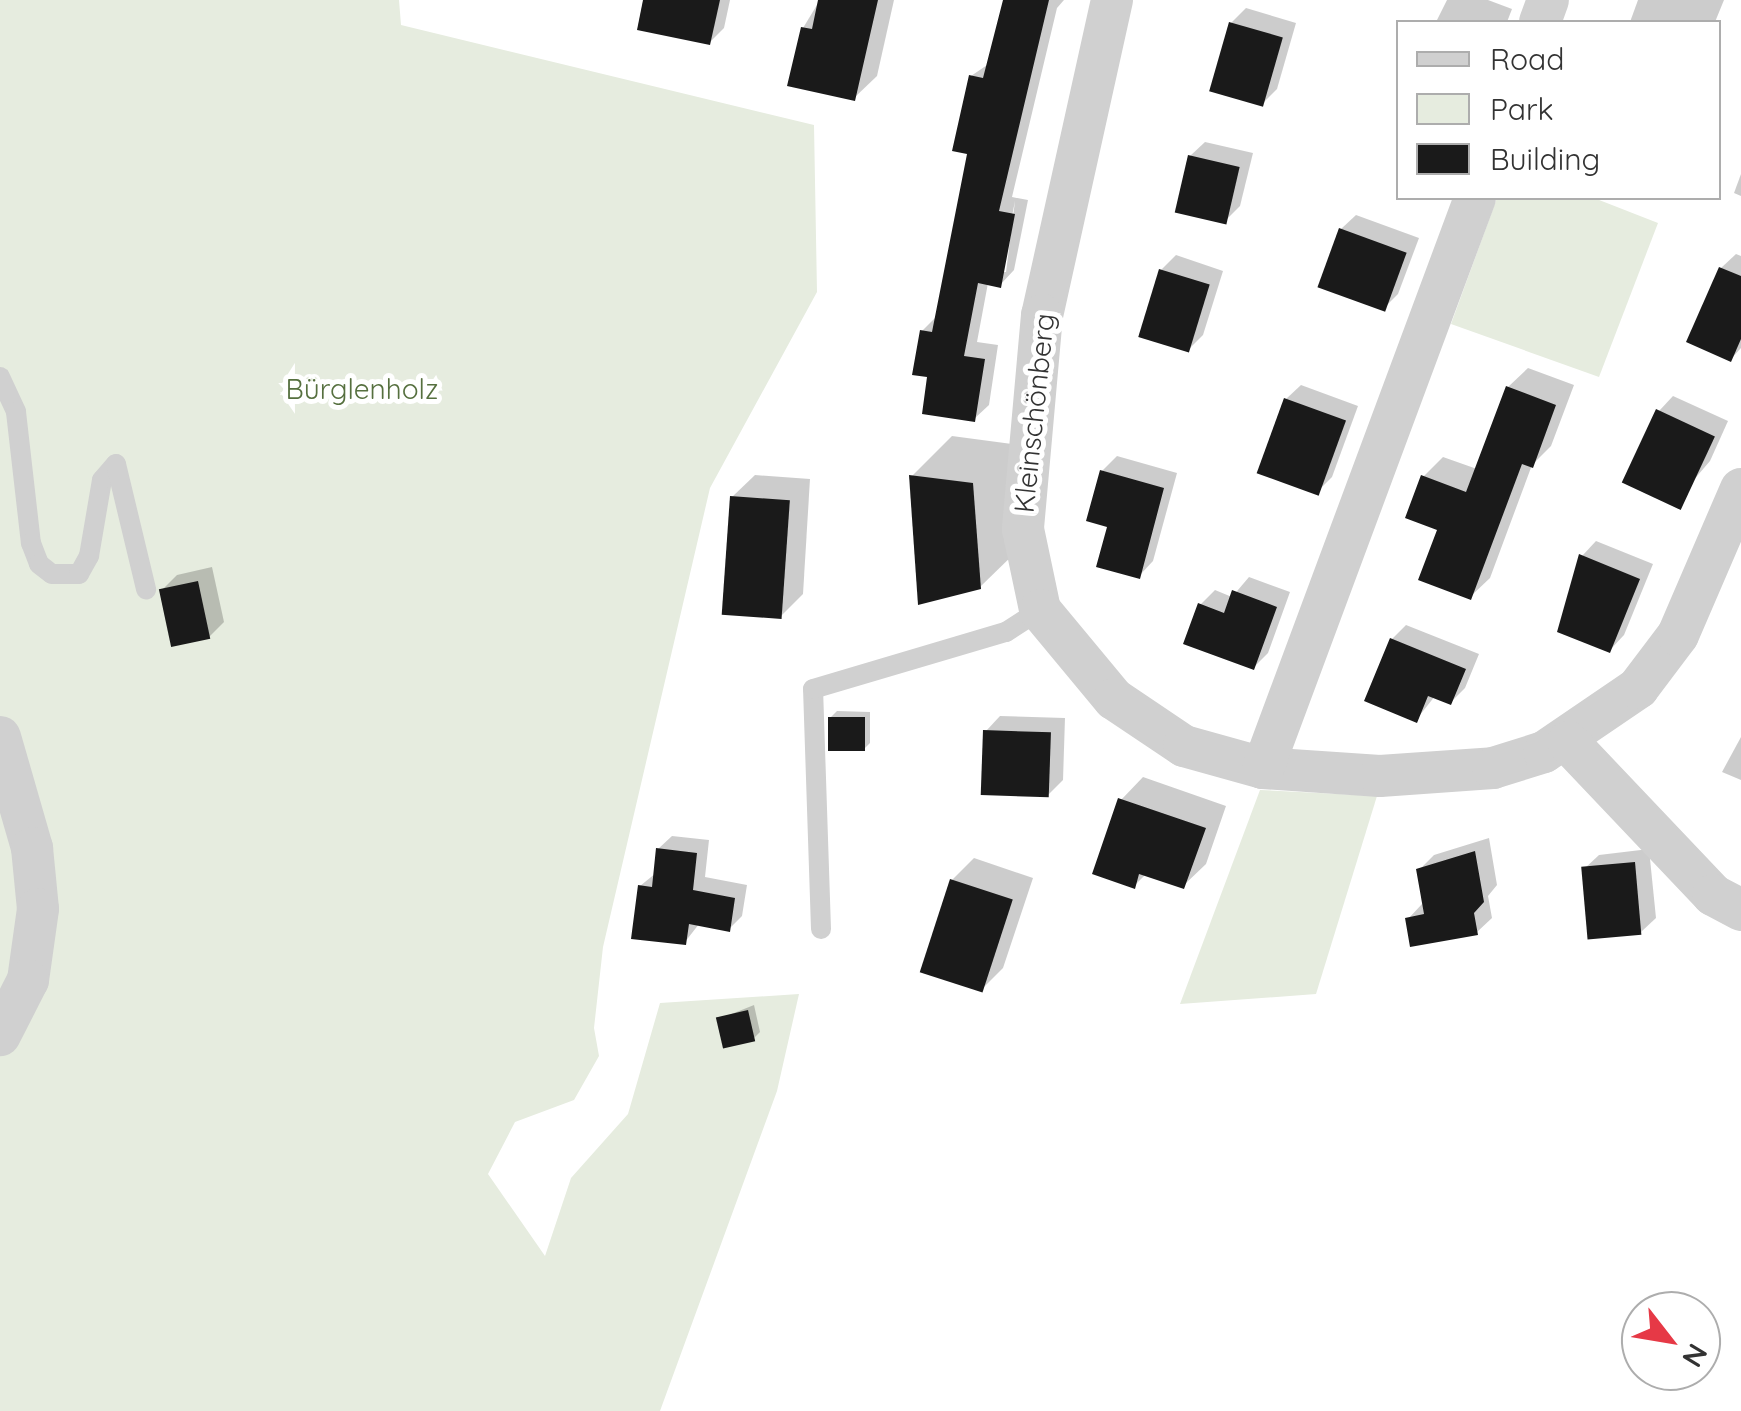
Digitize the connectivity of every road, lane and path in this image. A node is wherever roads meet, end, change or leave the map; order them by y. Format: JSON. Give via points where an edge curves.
{"nodes":[{"id":1,"x":1112,"y":0,"type":"edge"},
{"id":2,"x":1474,"y":200,"type":"edge"},
{"id":3,"x":0,"y":376,"type":"edge"},
{"id":4,"x":1741,"y":489,"type":"edge"},
{"id":5,"x":146,"y":589,"type":"dead end"},
{"id":6,"x":1040,"y":610,"type":"junction"},
{"id":7,"x":0,"y":737,"type":"edge"},
{"id":8,"x":1568,"y":742,"type":"junction"},
{"id":9,"x":1264,"y":768,"type":"junction"},
{"id":10,"x":1741,"y":910,"type":"edge"},
{"id":11,"x":822,"y":928,"type":"dead end"},
{"id":12,"x":0,"y":1034,"type":"edge"}],
"edges":[{"from":1,"to":6,"type":"street","name":"Kleinschönberg","via":[[1042,315],[1023,529]]},
{"from":2,"to":9,"type":"street"},
{"from":3,"to":5,"type":"lane","via":[[16,412],[39,564],[52,574],[79,574],[90,556],[102,480],[116,464]]},
{"from":4,"to":8,"type":"street","name":"Kleinschönberg","via":[[1678,636],[1638,688]]},
{"from":6,"to":9,"type":"street","name":"Kleinschönberg","via":[[1114,700],[1184,746]]},
{"from":6,"to":11,"type":"lane","via":[[1006,632],[813,689]]},
{"from":7,"to":12,"type":"street","via":[[32,848],[38,908],[28,980]]},
{"from":8,"to":9,"type":"street","name":"Kleinschönberg","via":[[1493,768],[1380,776]]},
{"from":8,"to":10,"type":"street","via":[[1713,895]]}]}
